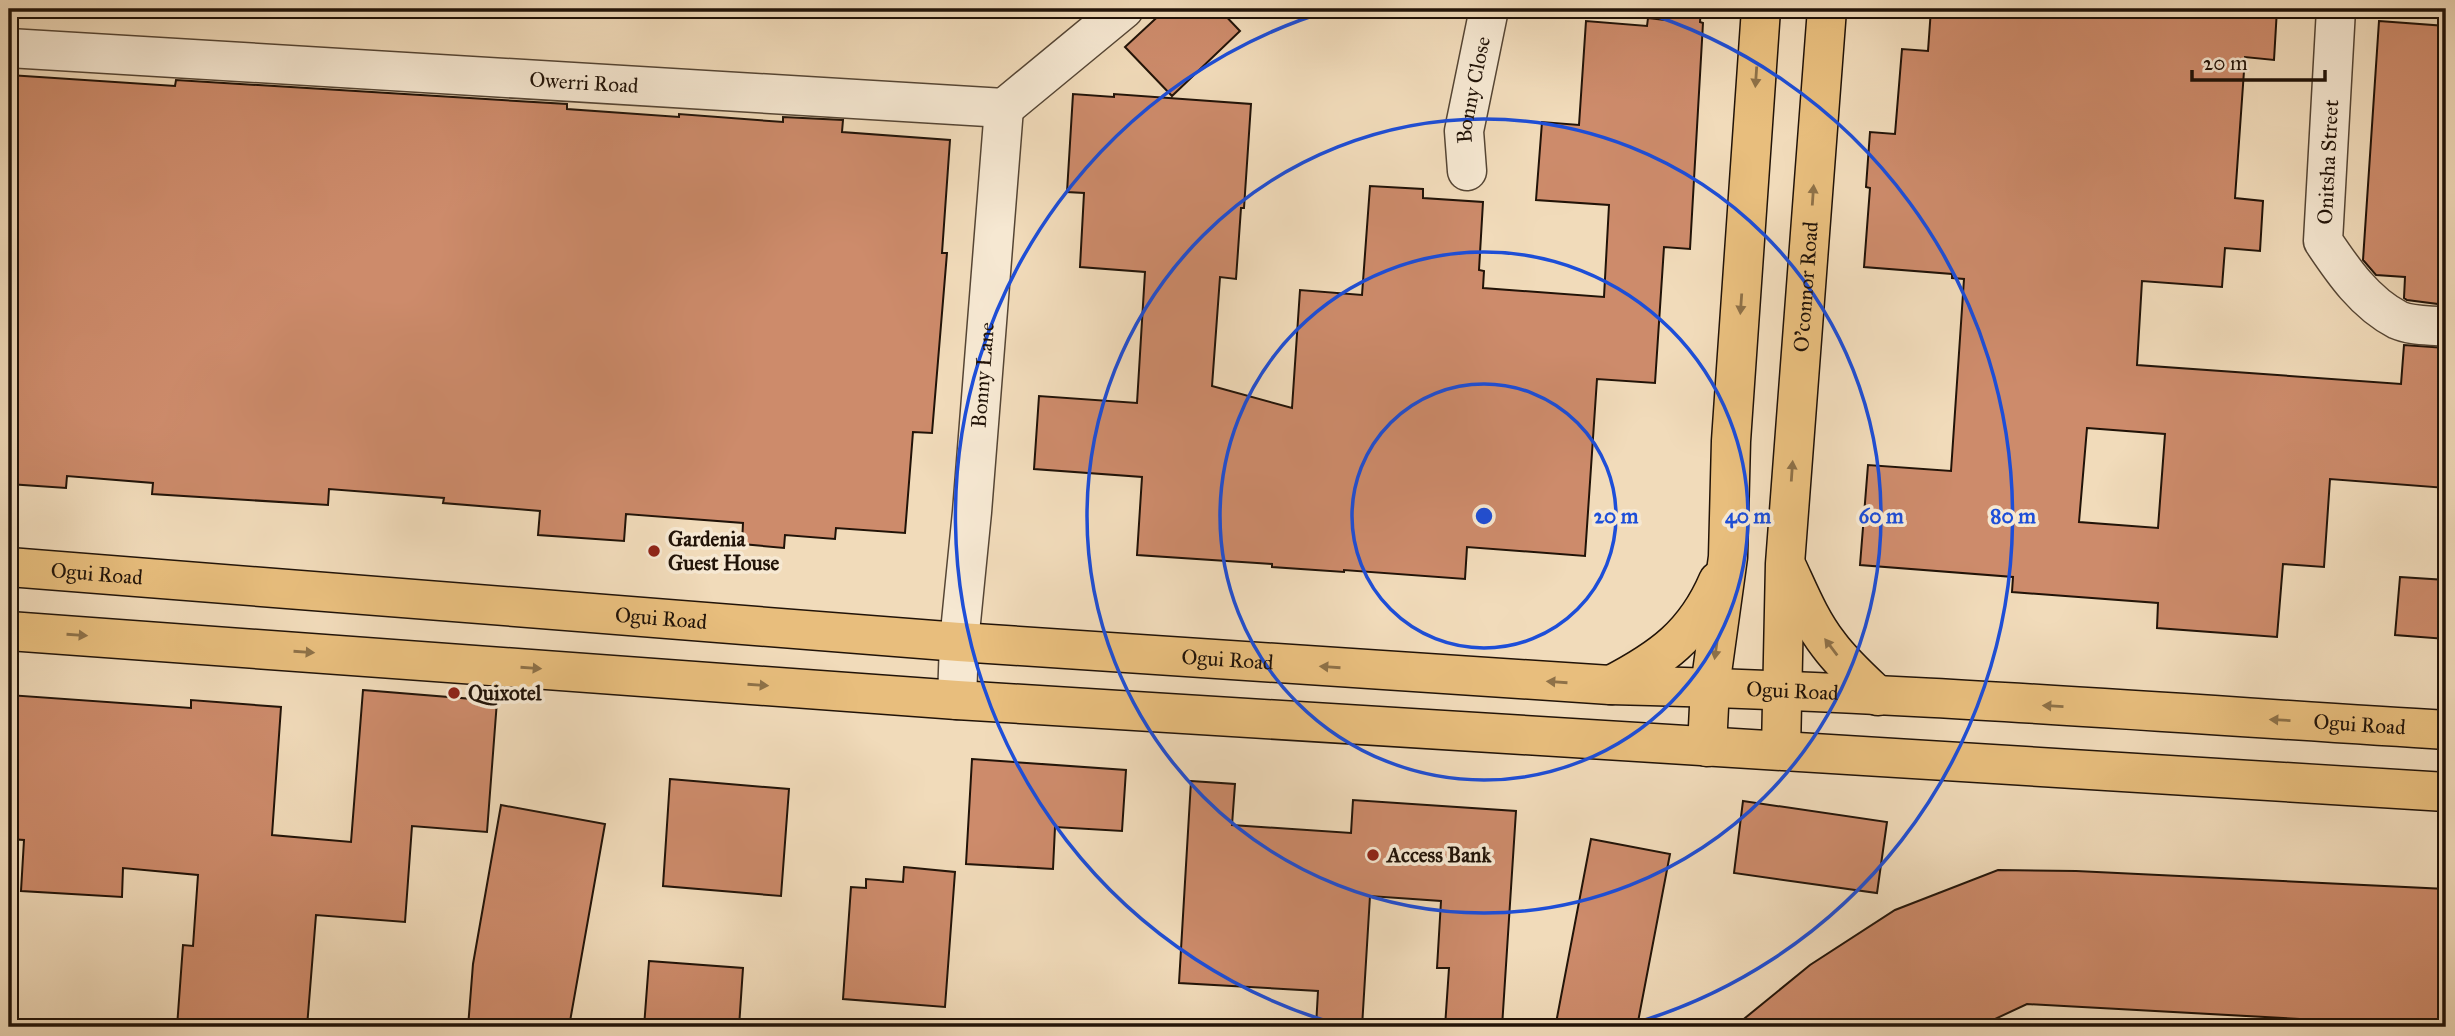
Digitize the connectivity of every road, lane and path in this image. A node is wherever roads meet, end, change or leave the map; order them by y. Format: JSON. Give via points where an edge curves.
{"nodes":[{"id":1,"x":1124,"y":9,"type":"edge"},
{"id":2,"x":1489,"y":9,"type":"edge"},
{"id":3,"x":1761,"y":9,"type":"edge"},
{"id":4,"x":1827,"y":9,"type":"edge"},
{"id":5,"x":2336,"y":9,"type":"edge"},
{"id":6,"x":9,"y":48,"type":"edge"},
{"id":7,"x":1004,"y":108,"type":"junction"},
{"id":8,"x":1467,"y":171,"type":"dead end"},
{"id":9,"x":2446,"y":327,"type":"edge"},
{"id":10,"x":1728,"y":557,"type":"junction"},
{"id":11,"x":1785,"y":564,"type":"junction"},
{"id":12,"x":9,"y":567,"type":"edge"},
{"id":13,"x":9,"y":631,"type":"edge"},
{"id":14,"x":959,"y":642,"type":"junction"},
{"id":15,"x":1610,"y":685,"type":"junction"},
{"id":16,"x":1710,"y":687,"type":"junction"},
{"id":17,"x":1782,"y":691,"type":"junction"},
{"id":18,"x":1878,"y":696,"type":"junction"},
{"id":19,"x":957,"y":700,"type":"junction"},
{"id":20,"x":2446,"y":730,"type":"edge"},
{"id":21,"x":1707,"y":747,"type":"junction"},
{"id":22,"x":1782,"y":750,"type":"junction"},
{"id":23,"x":2446,"y":792,"type":"edge"}],
"edges":[{"from":1,"to":7,"type":"street"},
{"from":2,"to":8,"type":"street","name":"Bonny Close","via":[[1464,131]]},
{"from":3,"to":10,"type":"main road","one_way":true,"via":[[1731,441]]},
{"from":11,"to":4,"type":"main road","name":"O'connor Road","one_way":true},
{"from":5,"to":9,"type":"street","name":"Onitsha Street","via":[[2323,241],[2367,298],[2399,321]]},
{"from":6,"to":7,"type":"street","name":"Owerri Road"},
{"from":7,"to":14,"type":"street","name":"Bonny Lane"},
{"from":10,"to":15,"type":"main road","via":[[1713,594],[1685,636],[1647,666]]},
{"from":10,"to":16,"type":"main road","one_way":true},
{"from":11,"to":17,"type":"main road","name":"O'connor Road"},
{"from":18,"to":11,"type":"main road","one_way":true,"via":[[1828,644]]},
{"from":12,"to":14,"type":"main road","name":"Ogui Road"},
{"from":13,"to":19,"type":"main road","one_way":true},
{"from":15,"to":14,"type":"main road","name":"Ogui Road","one_way":true},
{"from":14,"to":19,"type":"street","name":"Bonny Lane"},
{"from":15,"to":16,"type":"main road","name":"Ogui Road"},
{"from":16,"to":17,"type":"main road","name":"Ogui Road"},
{"from":16,"to":21,"type":"main road"},
{"from":17,"to":18,"type":"main road","name":"Ogui Road"},
{"from":17,"to":22,"type":"main road","name":"O'connor Road"},
{"from":20,"to":18,"type":"main road","name":"Ogui Road","one_way":true},
{"from":19,"to":21,"type":"main road"},
{"from":21,"to":22,"type":"main road"},
{"from":22,"to":23,"type":"main road"}]}
